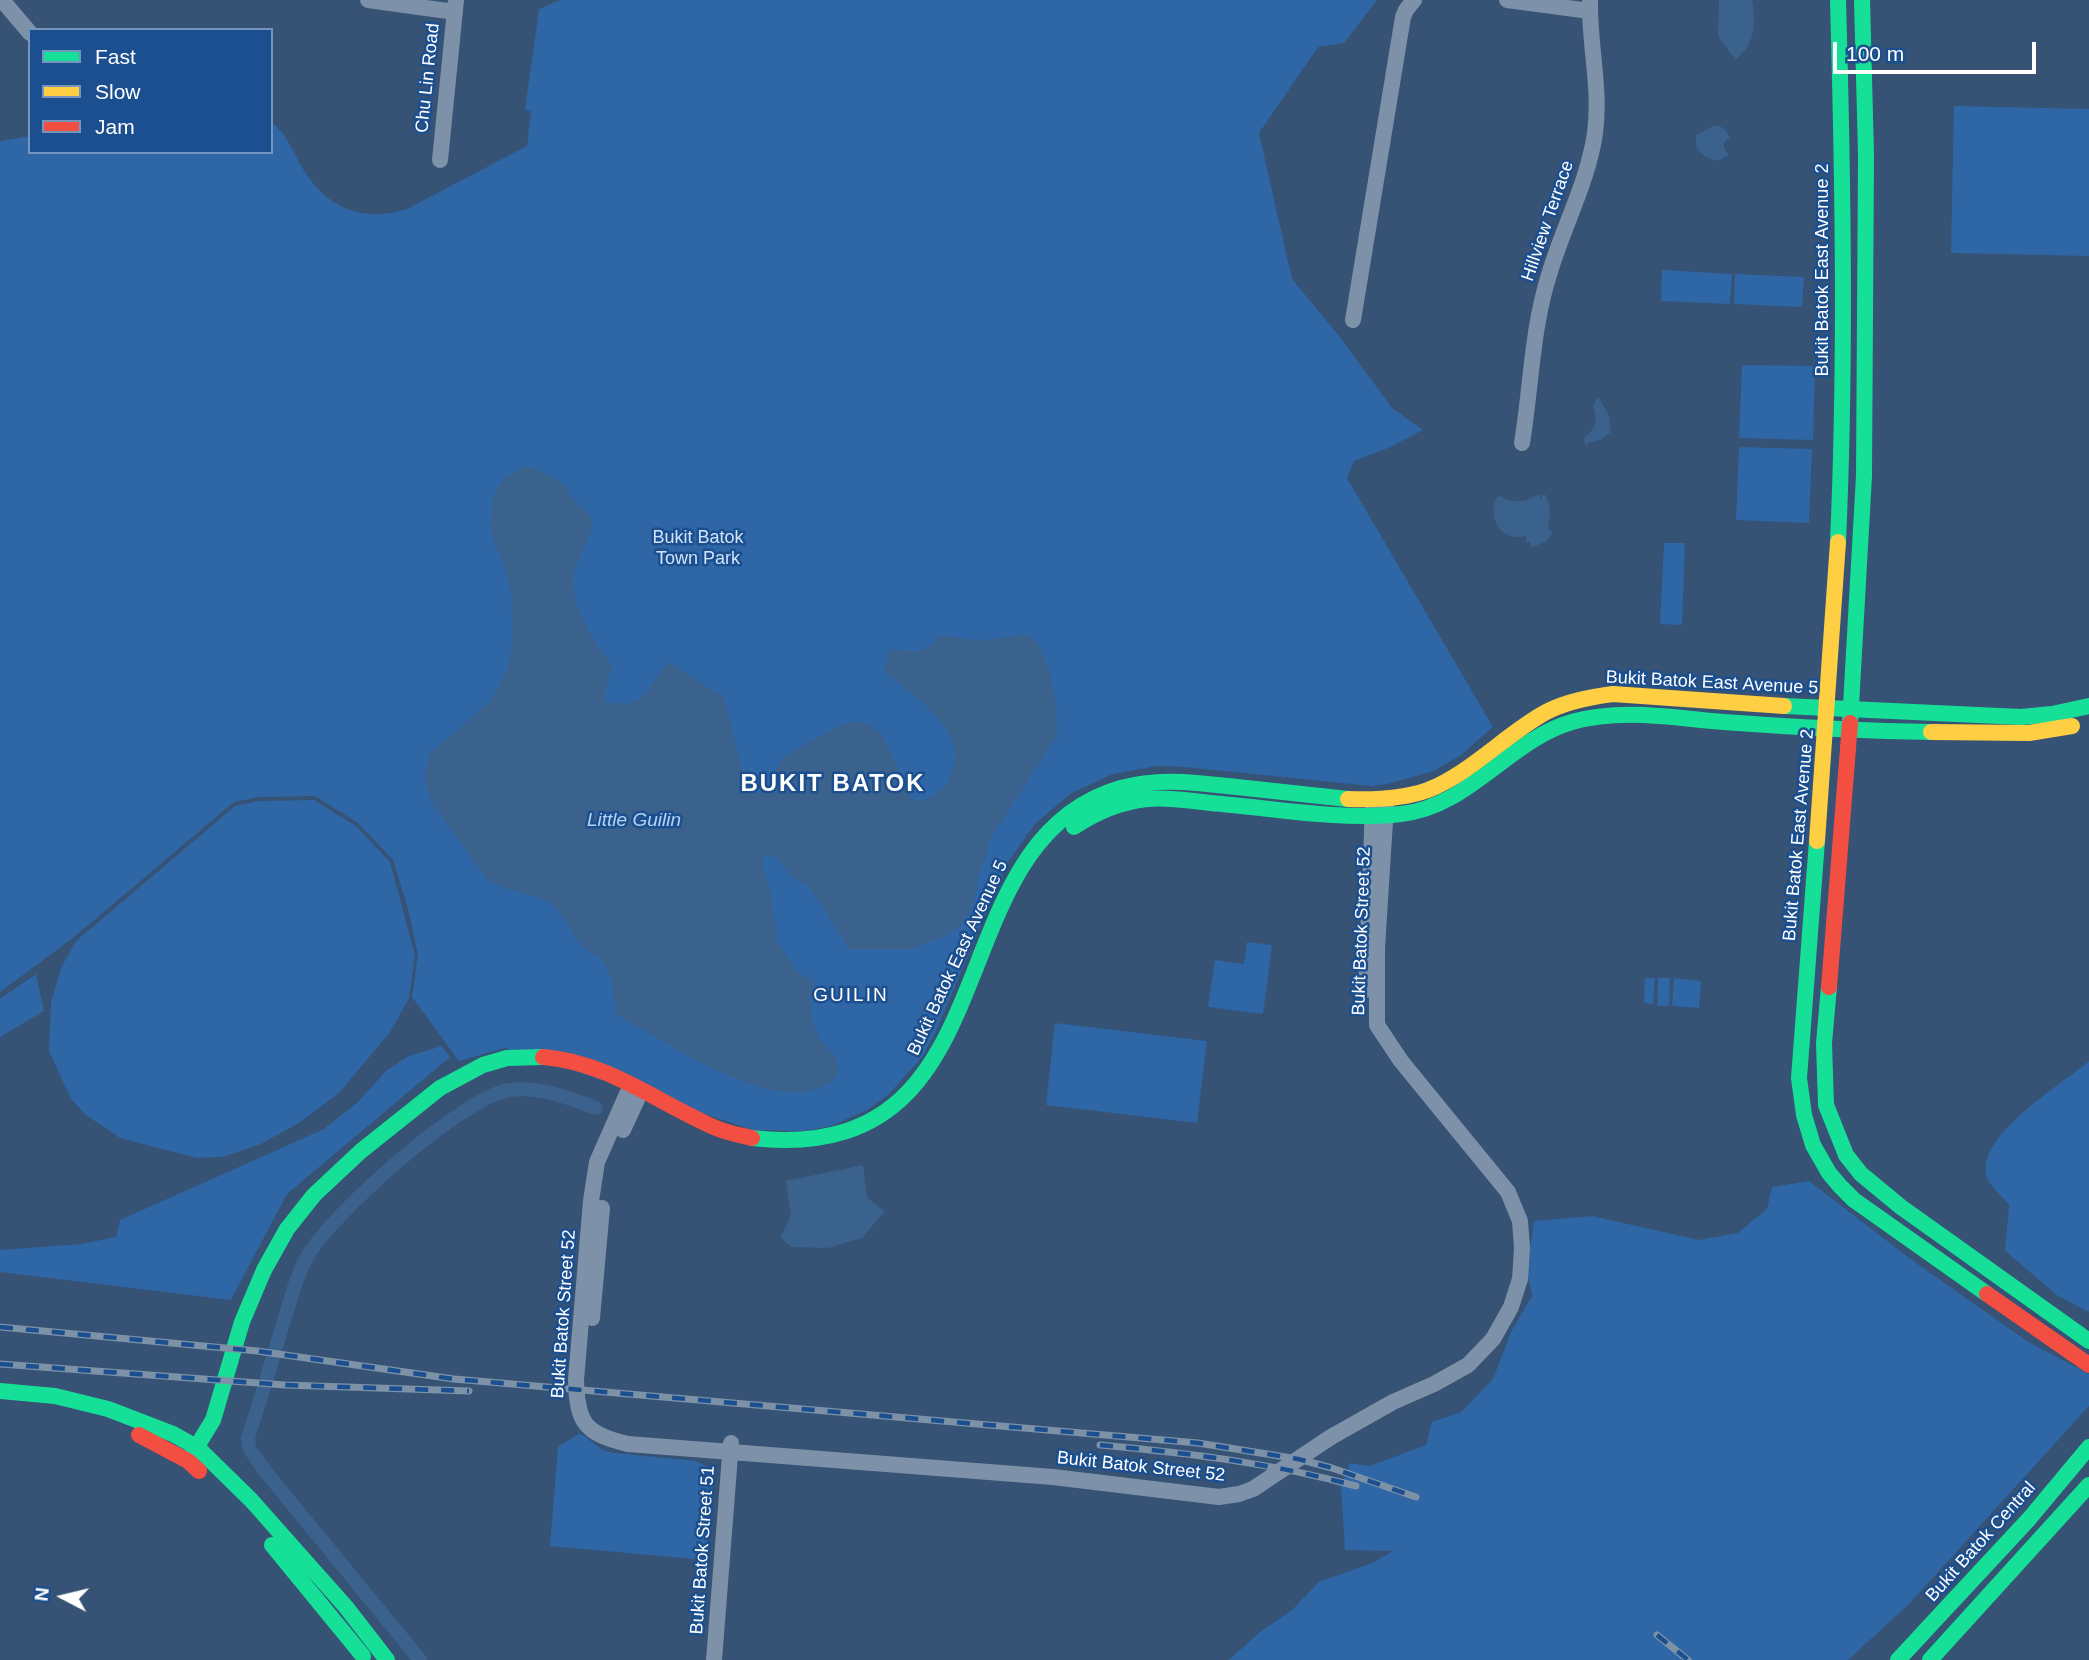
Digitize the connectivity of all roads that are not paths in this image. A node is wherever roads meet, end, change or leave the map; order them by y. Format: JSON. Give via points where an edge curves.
{"nodes":[{"id":1,"x":368,"y":0,"type":"edge"},
{"id":2,"x":1414,"y":0,"type":"edge"},
{"id":3,"x":1507,"y":0,"type":"edge"},
{"id":4,"x":1838,"y":0,"type":"edge"},
{"id":5,"x":1862,"y":0,"type":"edge"},
{"id":6,"x":9,"y":2,"type":"edge"},
{"id":7,"x":455,"y":6,"type":"edge"},
{"id":8,"x":1590,"y":6,"type":"edge"},
{"id":9,"x":28,"y":30,"type":"edge"},
{"id":10,"x":440,"y":160,"type":"dead end"},
{"id":11,"x":1353,"y":320,"type":"dead end"},
{"id":12,"x":1522,"y":443,"type":"dead end"},
{"id":13,"x":2089,"y":706,"type":"edge"},
{"id":14,"x":1828,"y":709,"type":"junction"},
{"id":15,"x":1851,"y":710,"type":"junction"},
{"id":16,"x":2089,"y":723,"type":"edge"},
{"id":17,"x":1827,"y":730,"type":"junction"},
{"id":18,"x":1850,"y":731,"type":"junction"},
{"id":19,"x":1380,"y":799,"type":"junction"},
{"id":20,"x":1379,"y":817,"type":"junction"},
{"id":21,"x":944,"y":1071,"type":"dead end"},
{"id":22,"x":634,"y":1093,"type":"junction"},
{"id":23,"x":916,"y":1104,"type":"dead end"},
{"id":24,"x":892,"y":1124,"type":"dead end"},
{"id":25,"x":851,"y":1145,"type":"dead end"},
{"id":26,"x":827,"y":1151,"type":"dead end"},
{"id":27,"x":777,"y":1153,"type":"dead end"},
{"id":28,"x":2089,"y":1341,"type":"edge"},
{"id":29,"x":2089,"y":1365,"type":"edge"},
{"id":30,"x":0,"y":1391,"type":"edge"},
{"id":31,"x":0,"y":1403,"type":"edge"},
{"id":32,"x":730,"y":1447,"type":"junction"},
{"id":33,"x":2089,"y":1447,"type":"edge"},
{"id":34,"x":197,"y":1458,"type":"junction"},
{"id":35,"x":2089,"y":1485,"type":"edge"},
{"id":36,"x":367,"y":1660,"type":"edge"},
{"id":37,"x":387,"y":1660,"type":"edge"},
{"id":38,"x":714,"y":1660,"type":"edge"},
{"id":39,"x":1898,"y":1660,"type":"edge"},
{"id":40,"x":1930,"y":1660,"type":"edge"}],
"edges":[{"from":1,"to":7,"type":"street"},
{"from":2,"to":11,"type":"street","via":[[1403,17]]},
{"from":3,"to":8,"type":"street","name":"Hillview Terrace"},
{"from":4,"to":14,"type":"street","name":"Bukit Batok East Avenue 2","via":[[1841,462]]},
{"from":5,"to":15,"type":"street","via":[[1865,450]]},
{"from":6,"to":9,"type":"street"},
{"from":7,"to":10,"type":"street","name":"Chu Lin Road"},
{"from":8,"to":12,"type":"street","name":"Hillview Terrace","via":[[1598,93],[1595,134],[1541,305]]},
{"from":13,"to":15,"type":"street","name":"Bukit Batok East Avenue 5","via":[[2021,717]]},
{"from":14,"to":15,"type":"street","name":"Bukit Batok East Avenue 5"},
{"from":14,"to":17,"type":"street","name":"Bukit Batok East Avenue 2"},
{"from":14,"to":19,"type":"street","name":"Bukit Batok East Avenue 5","via":[[1629,694],[1585,698],[1542,713],[1440,784]]},
{"from":15,"to":18,"type":"street"},
{"from":16,"to":18,"type":"street","name":"Bukit Batok East Avenue 5","via":[[2029,733]]},
{"from":17,"to":18,"type":"street","name":"Bukit Batok East Avenue 5"},
{"from":17,"to":20,"type":"street","name":"Bukit Batok East Avenue 5","via":[[1627,714],[1586,718],[1543,734],[1446,801]]},
{"from":17,"to":29,"type":"street","name":"Bukit Batok East Avenue 2","via":[[1799,1078],[1802,1116],[1812,1144],[1822,1166],[1854,1200]]},
{"from":18,"to":28,"type":"street","via":[[1823,1067],[1826,1105],[1836,1133],[1846,1155],[1879,1189]]},
{"from":19,"to":20,"type":"street","name":"Bukit Batok Street 52"},
{"from":19,"to":22,"type":"street","name":"Bukit Batok East Avenue 5","via":[[1165,780],[1123,786],[1072,809],[1041,837],[1017,873],[931,1065],[891,1108],[843,1134],[791,1143],[740,1137]]},
{"from":20,"to":21,"type":"street","name":"Bukit Batok East Avenue 5","via":[[1158,798],[1122,803],[1089,817],[1051,848],[1031,878]]},
{"from":20,"to":32,"type":"street","name":"Bukit Batok Street 52","via":[[1377,1025],[1507,1192],[1520,1221],[1520,1279],[1511,1307],[1493,1339],[1468,1365],[1332,1437],[1253,1489],[1219,1497]]},
{"from":22,"to":27,"type":"street","name":"Bukit Batok East Avenue 5","via":[[729,1146]]},
{"from":22,"to":32,"type":"street","name":"Bukit Batok Street 52","via":[[604,1177],[586,1380],[590,1411],[612,1430]]},
{"from":22,"to":34,"type":"street","name":"Bukit Batok East Avenue 5","via":[[585,1065],[557,1058],[516,1057],[487,1063],[426,1097],[322,1186],[292,1221],[254,1293]]},
{"from":23,"to":24,"type":"street"},
{"from":25,"to":26,"type":"street"},
{"from":30,"to":34,"type":"street","via":[[55,1396],[108,1409],[173,1434]]},
{"from":31,"to":34,"type":"street","via":[[72,1411]]},
{"from":32,"to":38,"type":"street","name":"Bukit Batok Street 51"},
{"from":33,"to":39,"type":"street","name":"Bukit Batok Central"},
{"from":34,"to":36,"type":"street"},
{"from":34,"to":37,"type":"street","via":[[251,1500]]},
{"from":35,"to":40,"type":"street"}]}
